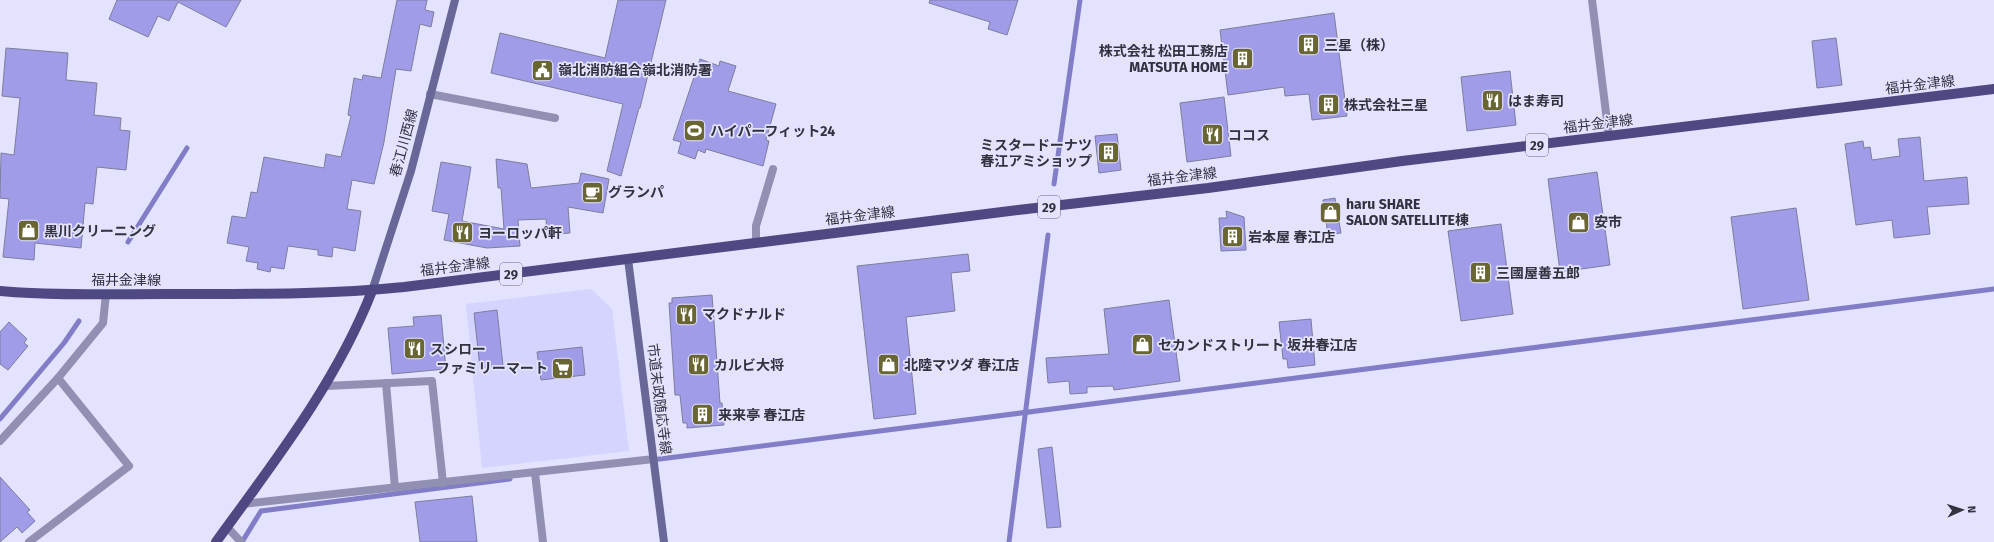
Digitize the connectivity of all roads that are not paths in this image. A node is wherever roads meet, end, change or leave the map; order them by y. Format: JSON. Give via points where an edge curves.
{"nodes":[{"id":1,"x":455,"y":0,"type":"edge"},
{"id":2,"x":1592,"y":0,"type":"edge"},
{"id":3,"x":1994,"y":89,"type":"edge"},
{"id":4,"x":430,"y":94,"type":"junction"},
{"id":5,"x":555,"y":118,"type":"dead end"},
{"id":6,"x":1609,"y":137,"type":"junction"},
{"id":7,"x":773,"y":169,"type":"dead end"},
{"id":8,"x":756,"y":243,"type":"junction"},
{"id":9,"x":628,"y":259,"type":"junction"},
{"id":10,"x":0,"y":291,"type":"edge"},
{"id":11,"x":372,"y":291,"type":"junction"},
{"id":12,"x":106,"y":294,"type":"junction"},
{"id":13,"x":58,"y":378,"type":"junction"},
{"id":14,"x":386,"y":383,"type":"junction"},
{"id":15,"x":326,"y":386,"type":"junction"},
{"id":16,"x":0,"y":441,"type":"edge"},
{"id":17,"x":654,"y":459,"type":"junction"},
{"id":18,"x":535,"y":473,"type":"junction"},
{"id":19,"x":443,"y":483,"type":"junction"},
{"id":20,"x":395,"y":488,"type":"junction"},
{"id":21,"x":243,"y":504,"type":"junction"},
{"id":22,"x":227,"y":527,"type":"junction"},
{"id":23,"x":29,"y":542,"type":"edge"},
{"id":24,"x":216,"y":542,"type":"edge"},
{"id":25,"x":241,"y":542,"type":"edge"},
{"id":26,"x":543,"y":542,"type":"edge"},
{"id":27,"x":664,"y":542,"type":"edge"}],
"edges":[{"from":1,"to":4,"type":"main road","name":"春江川西線"},
{"from":2,"to":6,"type":"street"},
{"from":3,"to":6,"type":"main road","name":"福井金津線","number":"29"},
{"from":4,"to":5,"type":"street"},
{"from":4,"to":11,"type":"main road","name":"春江川西線","via":[[411,171]]},
{"from":6,"to":8,"type":"main road","name":"福井金津線","number":"29"},
{"from":7,"to":8,"type":"street","via":[[756,226]]},
{"from":8,"to":9,"type":"main road","name":"福井金津線","number":"29"},
{"from":9,"to":11,"type":"main road","name":"福井金津線","number":"29"},
{"from":9,"to":17,"type":"main road","name":"市道末政随応寺線"},
{"from":10,"to":12,"type":"main road","name":"福井金津線","number":"29"},
{"from":11,"to":12,"type":"main road","name":"福井金津線","number":"29"},
{"from":11,"to":15,"type":"main road","via":[[355,333]]},
{"from":12,"to":13,"type":"street","via":[[103,323]]},
{"from":13,"to":16,"type":"street"},
{"from":13,"to":23,"type":"street","via":[[129,466]]},
{"from":14,"to":15,"type":"street"},
{"from":14,"to":19,"type":"street","via":[[432,381]]},
{"from":14,"to":20,"type":"street"},
{"from":15,"to":21,"type":"main road"},
{"from":17,"to":18,"type":"street"},
{"from":17,"to":27,"type":"main road","name":"市道末政随応寺線"},
{"from":18,"to":19,"type":"street"},
{"from":18,"to":26,"type":"street"},
{"from":19,"to":20,"type":"street"},
{"from":20,"to":21,"type":"street"},
{"from":21,"to":22,"type":"main road"},
{"from":22,"to":24,"type":"main road"},
{"from":22,"to":25,"type":"street"}]}
